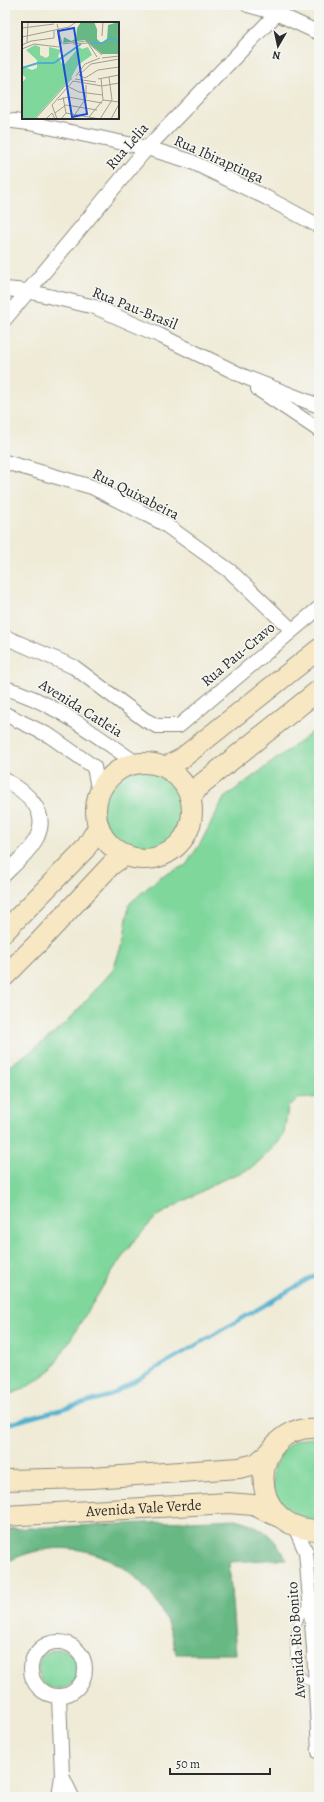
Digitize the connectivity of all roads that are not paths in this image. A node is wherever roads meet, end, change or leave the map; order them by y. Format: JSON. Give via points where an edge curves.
{"nodes":[{"id":1,"x":248,"y":5,"type":"edge"},
{"id":2,"x":280,"y":9,"type":"edge"},
{"id":3,"x":319,"y":33,"type":"edge"},
{"id":4,"x":5,"y":120,"type":"edge"},
{"id":5,"x":147,"y":148,"type":"junction"},
{"id":6,"x":319,"y":226,"type":"edge"},
{"id":7,"x":5,"y":288,"type":"edge"},
{"id":8,"x":27,"y":291,"type":"junction"},
{"id":9,"x":5,"y":319,"type":"edge"},
{"id":10,"x":245,"y":377,"type":"junction"},
{"id":11,"x":319,"y":406,"type":"edge"},
{"id":12,"x":319,"y":430,"type":"edge"},
{"id":13,"x":5,"y":462,"type":"edge"},
{"id":14,"x":319,"y":608,"type":"edge"},
{"id":15,"x":292,"y":630,"type":"junction"},
{"id":16,"x":5,"y":637,"type":"edge"},
{"id":17,"x":319,"y":649,"type":"edge"},
{"id":18,"x":5,"y":688,"type":"edge"},
{"id":19,"x":319,"y":690,"type":"edge"},
{"id":20,"x":5,"y":714,"type":"edge"},
{"id":21,"x":136,"y":763,"type":"junction"},
{"id":22,"x":165,"y":767,"type":"junction"},
{"id":23,"x":5,"y":780,"type":"edge"},
{"id":24,"x":99,"y":793,"type":"junction"},
{"id":25,"x":191,"y":797,"type":"junction"},
{"id":26,"x":98,"y":826,"type":"junction"},
{"id":27,"x":125,"y":855,"type":"junction"},
{"id":28,"x":5,"y":874,"type":"edge"},
{"id":29,"x":5,"y":931,"type":"edge"},
{"id":30,"x":5,"y":976,"type":"edge"},
{"id":31,"x":319,"y":1428,"type":"edge"},
{"id":32,"x":270,"y":1452,"type":"junction"},
{"id":33,"x":5,"y":1480,"type":"edge"},
{"id":34,"x":5,"y":1516,"type":"edge"},
{"id":35,"x":287,"y":1522,"type":"junction"},
{"id":36,"x":319,"y":1530,"type":"edge"},
{"id":37,"x":310,"y":1603,"type":"junction"},
{"id":38,"x":316,"y":1685,"type":"junction"},
{"id":39,"x":59,"y":1697,"type":"dead end"},
{"id":40,"x":319,"y":1752,"type":"edge"},
{"id":41,"x":62,"y":1776,"type":"junction"},
{"id":42,"x":59,"y":1797,"type":"edge"},
{"id":43,"x":72,"y":1797,"type":"edge"}],
"edges":[{"from":1,"to":2,"type":"street"},
{"from":2,"to":3,"type":"street"},
{"from":2,"to":5,"type":"street","name":"Rua Lelia"},
{"from":4,"to":5,"type":"street","name":"Rua Ibiraptinga"},
{"from":5,"to":6,"type":"street","name":"Rua Ibiraptinga","via":[[190,161]]},
{"from":5,"to":8,"type":"street","name":"Rua Lelia"},
{"from":7,"to":8,"type":"street","name":"Rua Pau-Brasil"},
{"from":8,"to":9,"type":"street","name":"Rua Lelia"},
{"from":8,"to":10,"type":"street","name":"Rua Pau-Brasil","via":[[95,307]]},
{"from":10,"to":11,"type":"street","name":"Rua Pau-Brasil"},
{"from":10,"to":12,"type":"street","name":"Rua Pau-Brasil","via":[[249,384]]},
{"from":13,"to":15,"type":"street","name":"Rua Quixabeira","via":[[92,487],[162,523],[230,571]]},
{"from":14,"to":15,"type":"street","name":"Rua Pau-Cravo"},
{"from":15,"to":16,"type":"street","name":"Rua Pau-Cravo","via":[[179,726],[158,726],[144,720],[74,667]]},
{"from":17,"to":22,"type":"street","via":[[181,758]]},
{"from":18,"to":21,"type":"street","name":"Avenida Catleia","via":[[27,694],[73,720]]},
{"from":19,"to":25,"type":"street","via":[[199,786]]},
{"from":20,"to":24,"type":"street","via":[[50,736],[94,767]]},
{"from":21,"to":22,"type":"street","via":[[151,763]]},
{"from":21,"to":24,"type":"street","via":[[120,769],[108,779]]},
{"from":22,"to":25,"type":"street","via":[[181,780]]},
{"from":23,"to":28,"type":"street","via":[[20,788],[38,807],[40,822],[38,837]]},
{"from":24,"to":26,"type":"street"},
{"from":25,"to":27,"type":"street","via":[[193,813],[190,828],[182,841],[170,852],[156,858],[140,859]]},
{"from":26,"to":27,"type":"street","via":[[109,843]]},
{"from":26,"to":29,"type":"street","via":[[85,850]]},
{"from":27,"to":30,"type":"street","via":[[111,865]]},
{"from":31,"to":32,"type":"street","via":[[310,1427],[294,1431],[280,1440]]},
{"from":32,"to":33,"type":"street","via":[[256,1464],[239,1468],[91,1478]]},
{"from":32,"to":35,"type":"street","via":[[263,1469],[263,1487],[268,1503]]},
{"from":34,"to":35,"type":"street","name":"Avenida Vale Verde","via":[[228,1503],[253,1505]]},
{"from":35,"to":36,"type":"street","name":"Avenida Vale Verde","via":[[308,1530]]},
{"from":35,"to":37,"type":"street","name":"Avenida Rio Bonito","via":[[306,1552]]},
{"from":37,"to":38,"type":"street","name":"Avenida Rio Bonito"},
{"from":37,"to":38,"type":"lane","via":[[300,1616],[294,1638],[296,1667],[304,1678]]},
{"from":38,"to":40,"type":"street","name":"Avenida Rio Bonito"},
{"from":39,"to":41,"type":"street"},
{"from":41,"to":42,"type":"street"},
{"from":41,"to":43,"type":"street"}]}
